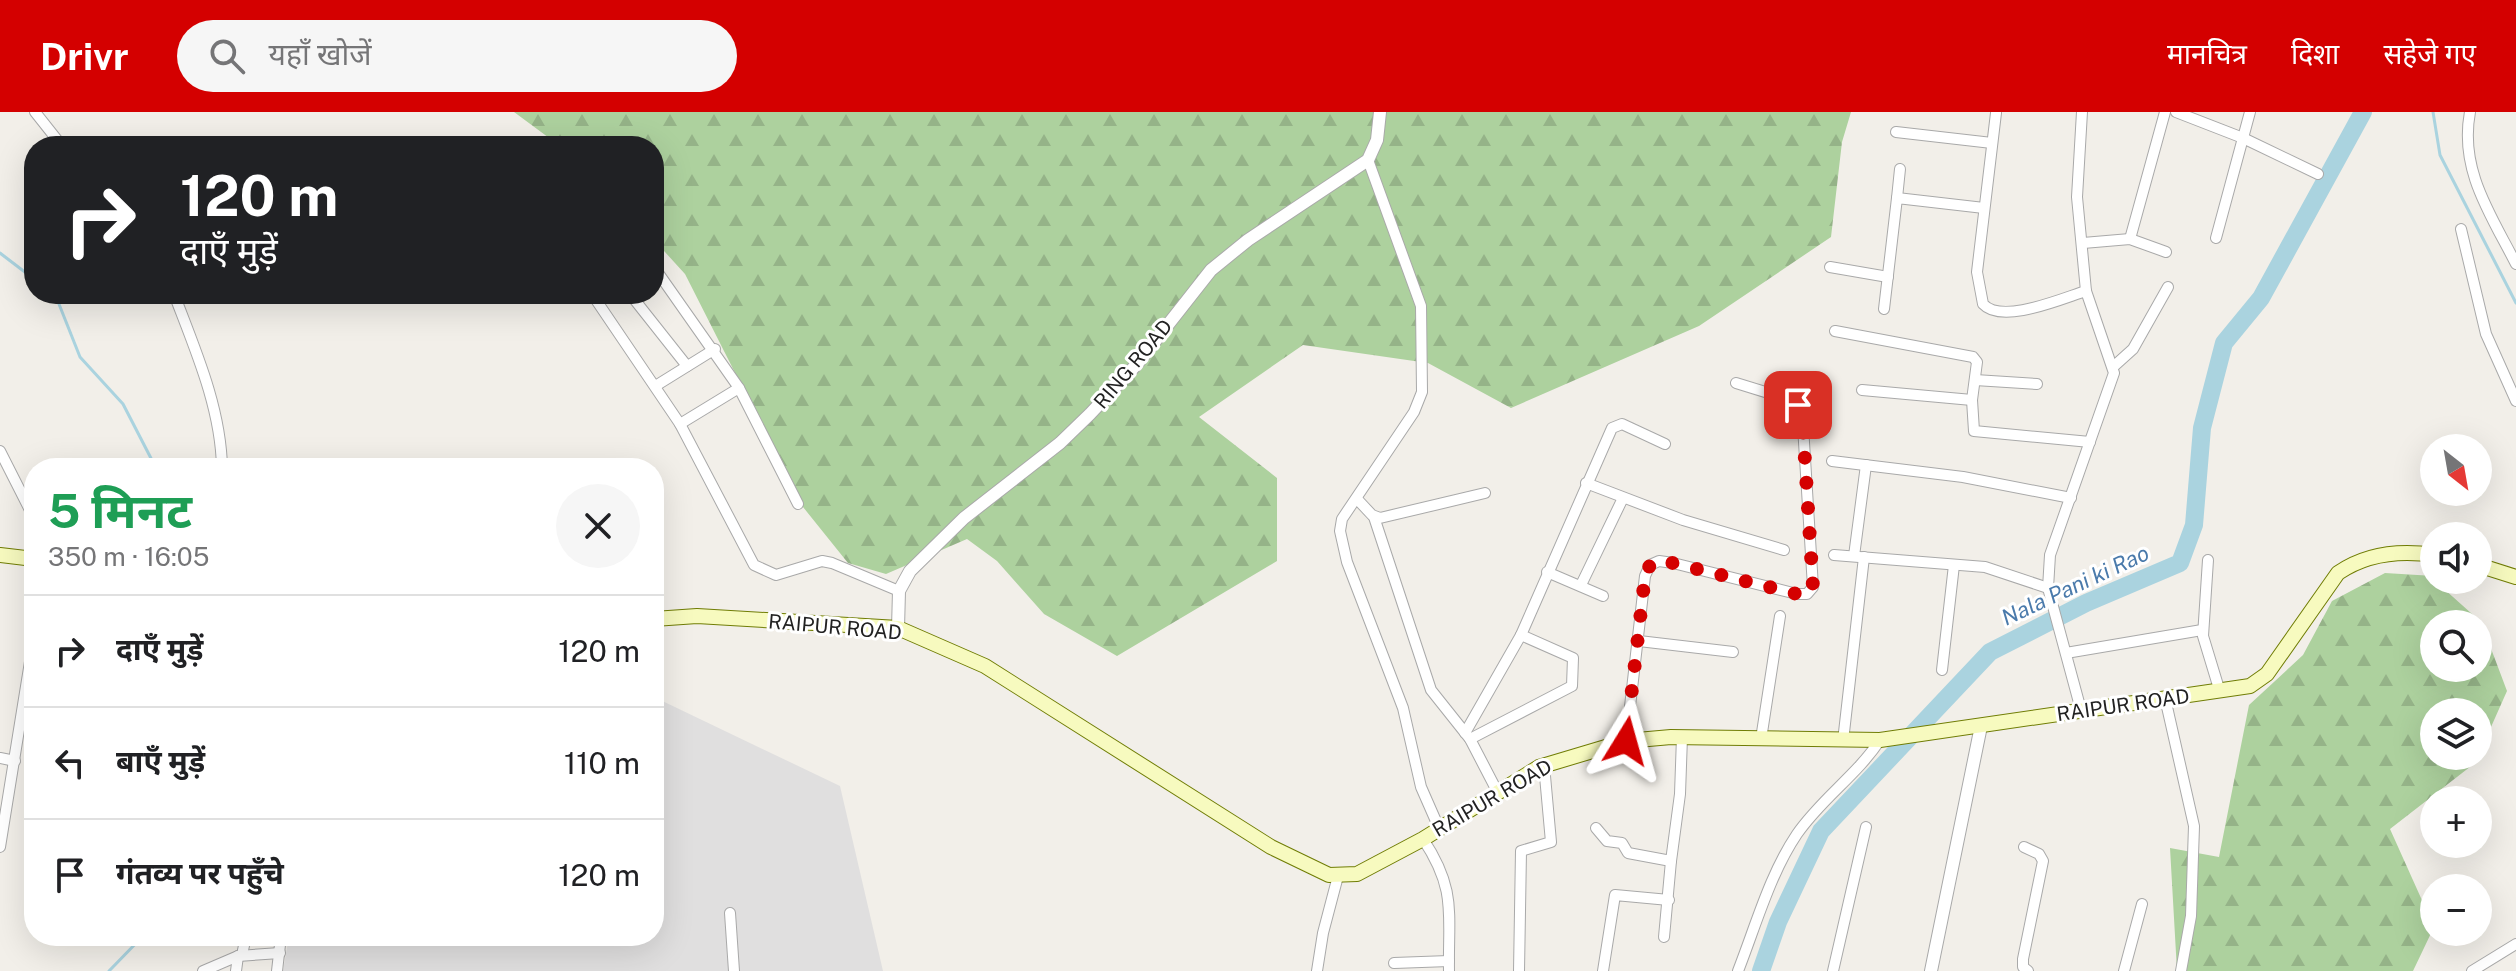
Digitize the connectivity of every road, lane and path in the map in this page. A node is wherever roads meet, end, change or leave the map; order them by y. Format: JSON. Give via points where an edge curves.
{"nodes":[{"id":1,"x":35,"y":112,"type":"edge"},
{"id":2,"x":1380,"y":112,"type":"edge"},
{"id":3,"x":2082,"y":112,"type":"edge"},
{"id":4,"x":2165,"y":112,"type":"edge"},
{"id":5,"x":2176,"y":112,"type":"edge"},
{"id":6,"x":2250,"y":112,"type":"edge"},
{"id":7,"x":2470,"y":112,"type":"edge"},
{"id":8,"x":1996,"y":113,"type":"edge"},
{"id":9,"x":1896,"y":132,"type":"dead end"},
{"id":10,"x":54,"y":136,"type":"edge"},
{"id":11,"x":2243,"y":138,"type":"junction"},
{"id":12,"x":1992,"y":143,"type":"junction"},
{"id":13,"x":1368,"y":160,"type":"junction"},
{"id":14,"x":1900,"y":169,"type":"dead end"},
{"id":15,"x":2318,"y":174,"type":"dead end"},
{"id":16,"x":1897,"y":198,"type":"junction"},
{"id":17,"x":1984,"y":208,"type":"junction"},
{"id":18,"x":2461,"y":229,"type":"dead end"},
{"id":19,"x":2216,"y":238,"type":"dead end"},
{"id":20,"x":2130,"y":239,"type":"junction"},
{"id":21,"x":2083,"y":243,"type":"junction"},
{"id":22,"x":2166,"y":252,"type":"dead end"},
{"id":23,"x":2516,"y":264,"type":"edge"},
{"id":24,"x":1830,"y":267,"type":"dead end"},
{"id":25,"x":1888,"y":277,"type":"junction"},
{"id":26,"x":664,"y":280,"type":"edge"},
{"id":27,"x":2168,"y":287,"type":"dead end"},
{"id":28,"x":2086,"y":291,"type":"junction"},
{"id":29,"x":177,"y":304,"type":"edge"},
{"id":30,"x":599,"y":304,"type":"edge"},
{"id":31,"x":638,"y":304,"type":"edge"},
{"id":32,"x":1884,"y":309,"type":"dead end"},
{"id":33,"x":1835,"y":331,"type":"dead end"},
{"id":34,"x":715,"y":349,"type":"junction"},
{"id":35,"x":687,"y":366,"type":"junction"},
{"id":36,"x":2113,"y":367,"type":"junction"},
{"id":37,"x":1975,"y":380,"type":"junction"},
{"id":38,"x":1736,"y":383,"type":"dead end"},
{"id":39,"x":2037,"y":384,"type":"dead end"},
{"id":40,"x":657,"y":385,"type":"junction"},
{"id":41,"x":739,"y":388,"type":"junction"},
{"id":42,"x":1862,"y":390,"type":"dead end"},
{"id":43,"x":1972,"y":400,"type":"junction"},
{"id":44,"x":2516,"y":401,"type":"edge"},
{"id":45,"x":680,"y":424,"type":"junction"},
{"id":46,"x":2090,"y":442,"type":"junction"},
{"id":47,"x":1665,"y":444,"type":"dead end"},
{"id":48,"x":0,"y":451,"type":"edge"},
{"id":49,"x":221,"y":458,"type":"edge"},
{"id":50,"x":1832,"y":461,"type":"dead end"},
{"id":51,"x":1866,"y":465,"type":"junction"},
{"id":52,"x":1586,"y":483,"type":"junction"},
{"id":53,"x":1485,"y":493,"type":"dead end"},
{"id":54,"x":24,"y":498,"type":"edge"},
{"id":55,"x":1623,"y":498,"type":"junction"},
{"id":56,"x":2071,"y":498,"type":"junction"},
{"id":57,"x":1357,"y":499,"type":"junction"},
{"id":58,"x":798,"y":504,"type":"dead end"},
{"id":59,"x":1374,"y":517,"type":"junction"},
{"id":60,"x":1784,"y":550,"type":"dead end"},
{"id":61,"x":2420,"y":554,"type":"edge"},
{"id":62,"x":0,"y":555,"type":"edge"},
{"id":63,"x":1834,"y":555,"type":"dead end"},
{"id":64,"x":1859,"y":556,"type":"junction"},
{"id":65,"x":24,"y":558,"type":"edge"},
{"id":66,"x":2208,"y":560,"type":"dead end"},
{"id":67,"x":1954,"y":565,"type":"junction"},
{"id":68,"x":2492,"y":569,"type":"edge"},
{"id":69,"x":1547,"y":572,"type":"junction"},
{"id":70,"x":2516,"y":577,"type":"edge"},
{"id":71,"x":1581,"y":585,"type":"junction"},
{"id":72,"x":2048,"y":588,"type":"junction"},
{"id":73,"x":899,"y":591,"type":"junction"},
{"id":74,"x":1603,"y":596,"type":"dead end"},
{"id":75,"x":1780,"y":616,"type":"dead end"},
{"id":76,"x":664,"y":618,"type":"edge"},
{"id":77,"x":898,"y":628,"type":"junction"},
{"id":78,"x":2202,"y":630,"type":"junction"},
{"id":79,"x":1521,"y":635,"type":"junction"},
{"id":80,"x":1639,"y":641,"type":"junction"},
{"id":81,"x":1733,"y":652,"type":"dead end"},
{"id":82,"x":2066,"y":653,"type":"junction"},
{"id":83,"x":1942,"y":670,"type":"dead end"},
{"id":84,"x":2220,"y":692,"type":"junction"},
{"id":85,"x":2165,"y":698,"type":"junction"},
{"id":86,"x":24,"y":702,"type":"edge"},
{"id":87,"x":2081,"y":710,"type":"junction"},
{"id":88,"x":1981,"y":726,"type":"junction"},
{"id":89,"x":1468,"y":736,"type":"junction"},
{"id":90,"x":1682,"y":737,"type":"junction"},
{"id":91,"x":1761,"y":739,"type":"junction"},
{"id":92,"x":1884,"y":739,"type":"junction"},
{"id":93,"x":1626,"y":741,"type":"junction"},
{"id":94,"x":1843,"y":741,"type":"junction"},
{"id":95,"x":0,"y":758,"type":"edge"},
{"id":96,"x":15,"y":761,"type":"junction"},
{"id":97,"x":1544,"y":765,"type":"junction"},
{"id":98,"x":1497,"y":791,"type":"junction"},
{"id":99,"x":1866,"y":827,"type":"dead end"},
{"id":100,"x":1439,"y":828,"type":"junction"},
{"id":101,"x":1596,"y":828,"type":"dead end"},
{"id":102,"x":1423,"y":839,"type":"junction"},
{"id":103,"x":0,"y":847,"type":"edge"},
{"id":104,"x":2024,"y":847,"type":"dead end"},
{"id":105,"x":1671,"y":861,"type":"junction"},
{"id":106,"x":1338,"y":876,"type":"junction"},
{"id":107,"x":1669,"y":900,"type":"junction"},
{"id":108,"x":2142,"y":904,"type":"dead end"},
{"id":109,"x":730,"y":913,"type":"dead end"},
{"id":110,"x":1664,"y":937,"type":"dead end"},
{"id":111,"x":2516,"y":944,"type":"edge"},
{"id":112,"x":243,"y":946,"type":"edge"},
{"id":113,"x":280,"y":946,"type":"edge"},
{"id":114,"x":280,"y":953,"type":"junction"},
{"id":115,"x":240,"y":955,"type":"junction"},
{"id":116,"x":1394,"y":963,"type":"dead end"},
{"id":117,"x":1449,"y":966,"type":"edge"},
{"id":118,"x":203,"y":971,"type":"edge"},
{"id":119,"x":236,"y":971,"type":"edge"},
{"id":120,"x":277,"y":971,"type":"edge"},
{"id":121,"x":734,"y":971,"type":"edge"},
{"id":122,"x":1317,"y":971,"type":"edge"},
{"id":123,"x":1519,"y":971,"type":"edge"},
{"id":124,"x":1603,"y":971,"type":"edge"},
{"id":125,"x":1738,"y":971,"type":"edge"},
{"id":126,"x":1833,"y":971,"type":"edge"},
{"id":127,"x":1931,"y":971,"type":"edge"},
{"id":128,"x":2028,"y":971,"type":"edge"},
{"id":129,"x":2124,"y":971,"type":"edge"},
{"id":130,"x":2181,"y":971,"type":"edge"},
{"id":131,"x":2472,"y":971,"type":"edge"}],
"edges":[{"from":1,"to":10,"type":"street"},
{"from":2,"to":13,"type":"street"},
{"from":3,"to":21,"type":"street","via":[[2077,181]]},
{"from":4,"to":20,"type":"street"},
{"from":5,"to":11,"type":"street"},
{"from":6,"to":11,"type":"street"},
{"from":7,"to":23,"type":"street","via":[[2467,142],[2476,187]]},
{"from":8,"to":12,"type":"street"},
{"from":9,"to":12,"type":"street"},
{"from":11,"to":15,"type":"street"},
{"from":11,"to":19,"type":"street"},
{"from":12,"to":17,"type":"street"},
{"from":13,"to":57,"type":"street","via":[[1421,306],[1422,392]]},
{"from":13,"to":73,"type":"street","name":"RING ROAD","via":[[1211,270],[1090,414],[945,536],[910,571]]},
{"from":14,"to":16,"type":"street"},
{"from":16,"to":17,"type":"street"},
{"from":16,"to":25,"type":"street"},
{"from":17,"to":28,"type":"street","via":[[1977,288],[1987,309],[2015,311]]},
{"from":18,"to":44,"type":"street","via":[[2486,334]]},
{"from":20,"to":21,"type":"street"},
{"from":20,"to":22,"type":"street"},
{"from":21,"to":28,"type":"street"},
{"from":24,"to":25,"type":"street"},
{"from":25,"to":32,"type":"street"},
{"from":26,"to":34,"type":"street"},
{"from":27,"to":36,"type":"street","via":[[2133,349]]},
{"from":28,"to":36,"type":"street"},
{"from":29,"to":49,"type":"street","via":[[219,431]]},
{"from":30,"to":40,"type":"street"},
{"from":31,"to":35,"type":"street"},
{"from":33,"to":37,"type":"street","via":[[1968,355],[1977,362]]},
{"from":34,"to":35,"type":"street"},
{"from":34,"to":41,"type":"street"},
{"from":35,"to":40,"type":"street"},
{"from":36,"to":46,"type":"street"},
{"from":37,"to":39,"type":"street"},
{"from":37,"to":43,"type":"street"},
{"from":38,"to":80,"type":"street","via":[[1791,400],[1802,410],[1813,587],[1804,595],[1787,593],[1655,561],[1645,576]]},
{"from":40,"to":45,"type":"street"},
{"from":41,"to":45,"type":"street"},
{"from":41,"to":58,"type":"street"},
{"from":42,"to":43,"type":"street"},
{"from":43,"to":46,"type":"street","via":[[1974,431]]},
{"from":45,"to":73,"type":"street","via":[[760,570],[776,575],[822,561]]},
{"from":46,"to":56,"type":"street"},
{"from":47,"to":52,"type":"street","via":[[1616,424]]},
{"from":48,"to":54,"type":"street"},
{"from":50,"to":51,"type":"street"},
{"from":51,"to":56,"type":"street"},
{"from":51,"to":64,"type":"street"},
{"from":52,"to":55,"type":"street"},
{"from":52,"to":69,"type":"street"},
{"from":53,"to":59,"type":"street"},
{"from":55,"to":60,"type":"street"},
{"from":55,"to":71,"type":"street"},
{"from":56,"to":72,"type":"street","via":[[2050,555]]},
{"from":57,"to":59,"type":"street"},
{"from":57,"to":100,"type":"street","via":[[1340,526],[1341,542],[1403,708],[1421,787]]},
{"from":59,"to":89,"type":"street","via":[[1428,683]]},
{"from":61,"to":84,"type":"main road","name":"RAIPUR ROAD","via":[[2393,553],[2353,563],[2325,586],[2267,674],[2250,686]]},
{"from":62,"to":65,"type":"main road"},
{"from":63,"to":64,"type":"street"},
{"from":64,"to":67,"type":"street"},
{"from":64,"to":94,"type":"street"},
{"from":66,"to":78,"type":"street"},
{"from":67,"to":72,"type":"street","via":[[1999,570]]},
{"from":67,"to":83,"type":"street"},
{"from":68,"to":70,"type":"main road"},
{"from":69,"to":71,"type":"street"},
{"from":69,"to":79,"type":"street"},
{"from":71,"to":74,"type":"street"},
{"from":72,"to":82,"type":"street"},
{"from":73,"to":77,"type":"street"},
{"from":75,"to":91,"type":"street"},
{"from":76,"to":77,"type":"main road","name":"RAIPUR ROAD"},
{"from":77,"to":106,"type":"main road","name":"RAIPUR ROAD","via":[[985,666],[1271,847],[1314,870]]},
{"from":78,"to":82,"type":"street"},
{"from":78,"to":84,"type":"street"},
{"from":79,"to":89,"type":"street"},
{"from":79,"to":89,"type":"street","via":[[1570,656],[1575,664],[1573,682],[1564,692]]},
{"from":80,"to":81,"type":"street"},
{"from":80,"to":93,"type":"street"},
{"from":82,"to":87,"type":"street"},
{"from":84,"to":85,"type":"main road","name":"RAIPUR ROAD"},
{"from":85,"to":87,"type":"main road","name":"RAIPUR ROAD"},
{"from":85,"to":130,"type":"street","via":[[2194,826],[2191,916]]},
{"from":86,"to":96,"type":"street"},
{"from":87,"to":88,"type":"main road","name":"RAIPUR ROAD"},
{"from":88,"to":92,"type":"main road","name":"RAIPUR ROAD"},
{"from":88,"to":127,"type":"street"},
{"from":89,"to":98,"type":"street"},
{"from":90,"to":91,"type":"main road","name":"RAIPUR ROAD"},
{"from":90,"to":93,"type":"main road","name":"RAIPUR ROAD"},
{"from":90,"to":105,"type":"street"},
{"from":91,"to":94,"type":"main road","name":"RAIPUR ROAD"},
{"from":92,"to":94,"type":"main road","name":"RAIPUR ROAD"},
{"from":92,"to":125,"type":"street","via":[[1792,843]]},
{"from":93,"to":97,"type":"main road","name":"RAIPUR ROAD"},
{"from":95,"to":96,"type":"street"},
{"from":96,"to":103,"type":"street"},
{"from":97,"to":98,"type":"main road","name":"RAIPUR ROAD"},
{"from":97,"to":123,"type":"street","via":[[1551,842],[1521,851]]},
{"from":98,"to":100,"type":"main road","name":"RAIPUR ROAD"},
{"from":99,"to":126,"type":"street"},
{"from":100,"to":102,"type":"main road","name":"RAIPUR ROAD"},
{"from":101,"to":105,"type":"street","via":[[1607,841],[1622,843],[1628,853]]},
{"from":102,"to":106,"type":"main road","name":"RAIPUR ROAD","via":[[1370,868]]},
{"from":102,"to":117,"type":"street","via":[[1445,875]]},
{"from":104,"to":128,"type":"street","via":[[2043,861],[2023,959]]},
{"from":105,"to":107,"type":"street"},
{"from":106,"to":122,"type":"street"},
{"from":107,"to":110,"type":"street"},
{"from":107,"to":124,"type":"street","via":[[1615,895]]},
{"from":108,"to":129,"type":"street"},
{"from":109,"to":121,"type":"street"},
{"from":111,"to":131,"type":"street"},
{"from":112,"to":115,"type":"street"},
{"from":113,"to":114,"type":"street"},
{"from":114,"to":115,"type":"street"},
{"from":114,"to":120,"type":"street"},
{"from":115,"to":118,"type":"street"},
{"from":115,"to":119,"type":"street"},
{"from":116,"to":117,"type":"street"}]}
